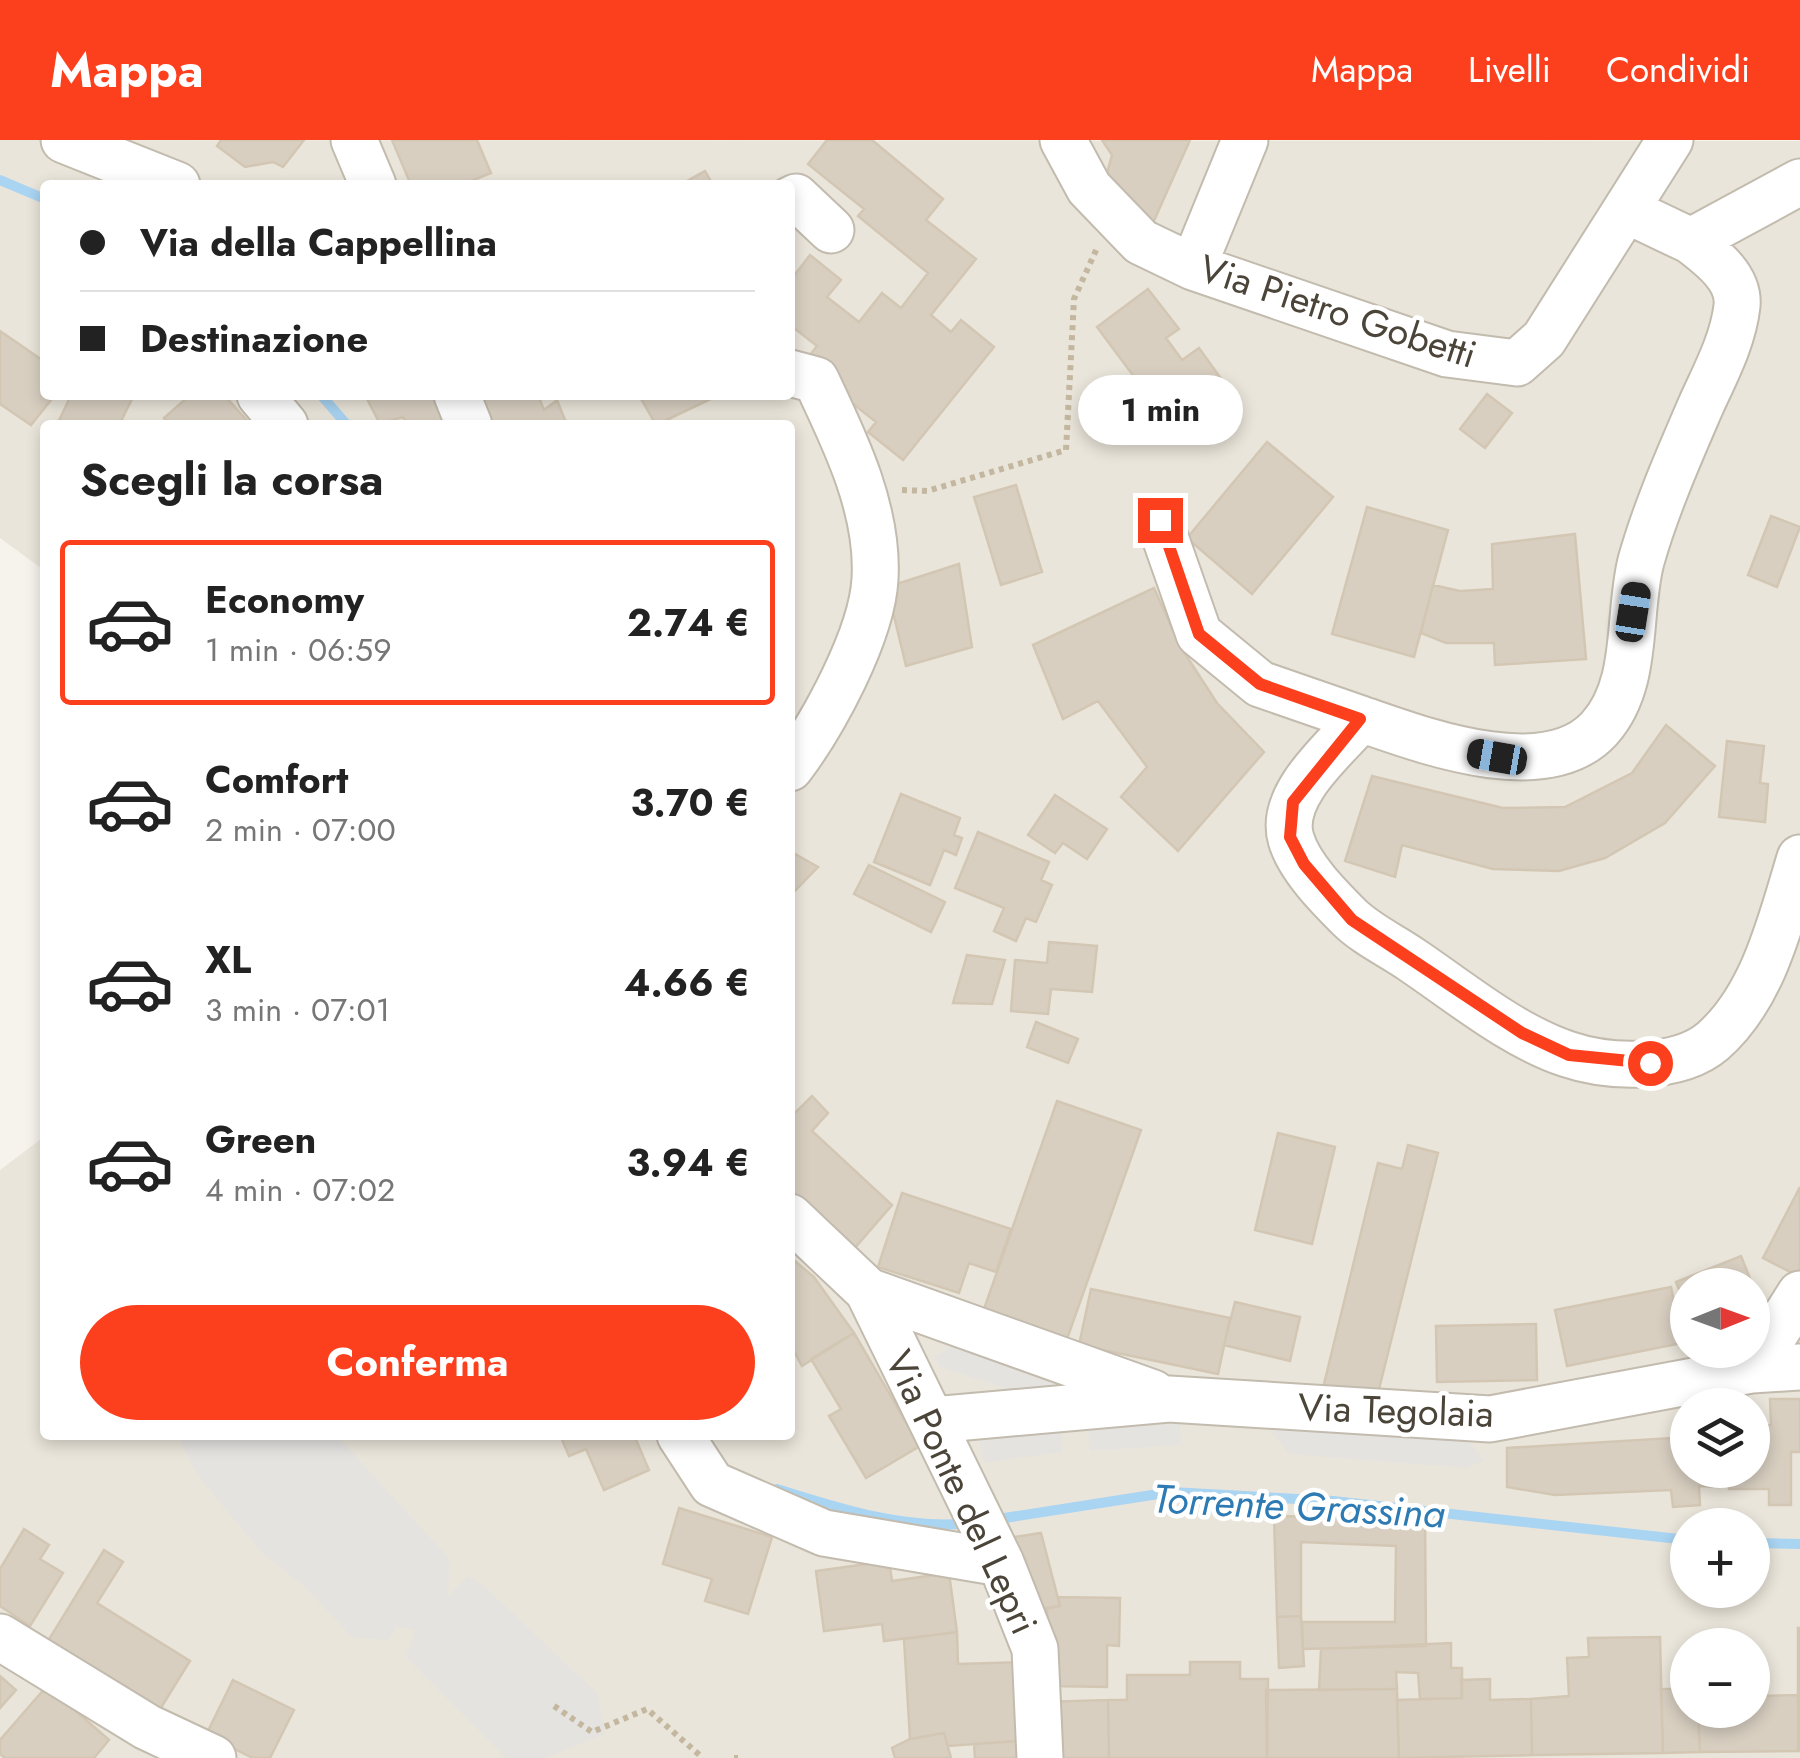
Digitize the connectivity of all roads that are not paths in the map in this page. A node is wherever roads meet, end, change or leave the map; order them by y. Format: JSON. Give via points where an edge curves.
{"nodes":[{"id":1,"x":64,"y":140,"type":"edge"},
{"id":2,"x":354,"y":140,"type":"edge"},
{"id":3,"x":1062,"y":140,"type":"edge"},
{"id":4,"x":1245,"y":140,"type":"edge"},
{"id":5,"x":1670,"y":140,"type":"edge"},
{"id":6,"x":164,"y":180,"type":"edge"},
{"id":7,"x":372,"y":180,"type":"edge"},
{"id":8,"x":1800,"y":182,"type":"edge"},
{"id":9,"x":795,"y":198,"type":"edge"},
{"id":10,"x":1628,"y":211,"type":"junction"},
{"id":11,"x":830,"y":230,"type":"dead end"},
{"id":12,"x":1691,"y":241,"type":"junction"},
{"id":13,"x":1193,"y":267,"type":"junction"},
{"id":14,"x":795,"y":374,"type":"edge"},
{"id":15,"x":264,"y":400,"type":"edge"},
{"id":16,"x":281,"y":420,"type":"edge"},
{"id":17,"x":1160,"y":520,"type":"dead end"},
{"id":18,"x":1360,"y":719,"type":"junction"},
{"id":19,"x":795,"y":761,"type":"edge"},
{"id":20,"x":1800,"y":858,"type":"edge"},
{"id":21,"x":795,"y":1222,"type":"edge"},
{"id":22,"x":868,"y":1292,"type":"junction"},
{"id":23,"x":1800,"y":1294,"type":"edge"},
{"id":24,"x":1800,"y":1367,"type":"edge"},
{"id":25,"x":1752,"y":1370,"type":"junction"},
{"id":26,"x":1169,"y":1399,"type":"junction"},
{"id":27,"x":932,"y":1420,"type":"junction"},
{"id":28,"x":683,"y":1440,"type":"edge"},
{"id":29,"x":995,"y":1550,"type":"junction"},
{"id":30,"x":0,"y":1637,"type":"edge"},
{"id":31,"x":212,"y":1758,"type":"edge"},
{"id":32,"x":1040,"y":1758,"type":"edge"}],
"edges":[{"from":1,"to":6,"type":"street"},
{"from":2,"to":7,"type":"street"},
{"from":3,"to":13,"type":"street","name":"Via Pietro Gobetti","via":[[1090,188],[1142,242]]},
{"from":4,"to":13,"type":"street"},
{"from":5,"to":10,"type":"street","name":"Via Pietro Gobetti"},
{"from":8,"to":12,"type":"street"},
{"from":9,"to":11,"type":"street"},
{"from":10,"to":12,"type":"street"},
{"from":10,"to":13,"type":"street","name":"Via Pietro Gobetti","via":[[1544,339],[1517,362],[1447,354]]},
{"from":12,"to":18,"type":"street","via":[[1723,266],[1738,302],[1727,347],[1641,562],[1626,676],[1600,728],[1556,750],[1497,757],[1444,748]]},
{"from":14,"to":19,"type":"street","via":[[816,380],[861,488],[875,580],[822,726]]},
{"from":15,"to":16,"type":"street"},
{"from":17,"to":18,"type":"street","via":[[1199,634],[1260,684]]},
{"from":18,"to":20,"type":"street","via":[[1293,802],[1290,837],[1304,864],[1352,920],[1522,1033],[1569,1055],[1650,1063],[1684,1057],[1712,1042],[1742,1006],[1774,942]]},
{"from":21,"to":22,"type":"street"},
{"from":22,"to":26,"type":"street","name":"Via Tegolaia"},
{"from":22,"to":27,"type":"street","name":"Via Ponte del Lepri"},
{"from":23,"to":25,"type":"street"},
{"from":24,"to":25,"type":"street","name":"Via Tegolaia"},
{"from":25,"to":26,"type":"street","name":"Via Tegolaia","via":[[1490,1419]]},
{"from":26,"to":27,"type":"street","name":"Via Tegolaia"},
{"from":27,"to":29,"type":"street","name":"Via Ponte del Lepri"},
{"from":28,"to":29,"type":"street","via":[[712,1484],[824,1534]]},
{"from":29,"to":32,"type":"street","name":"Via Ponte del Lepri","via":[[1035,1649]]},
{"from":30,"to":31,"type":"street","via":[[147,1727]]}]}
